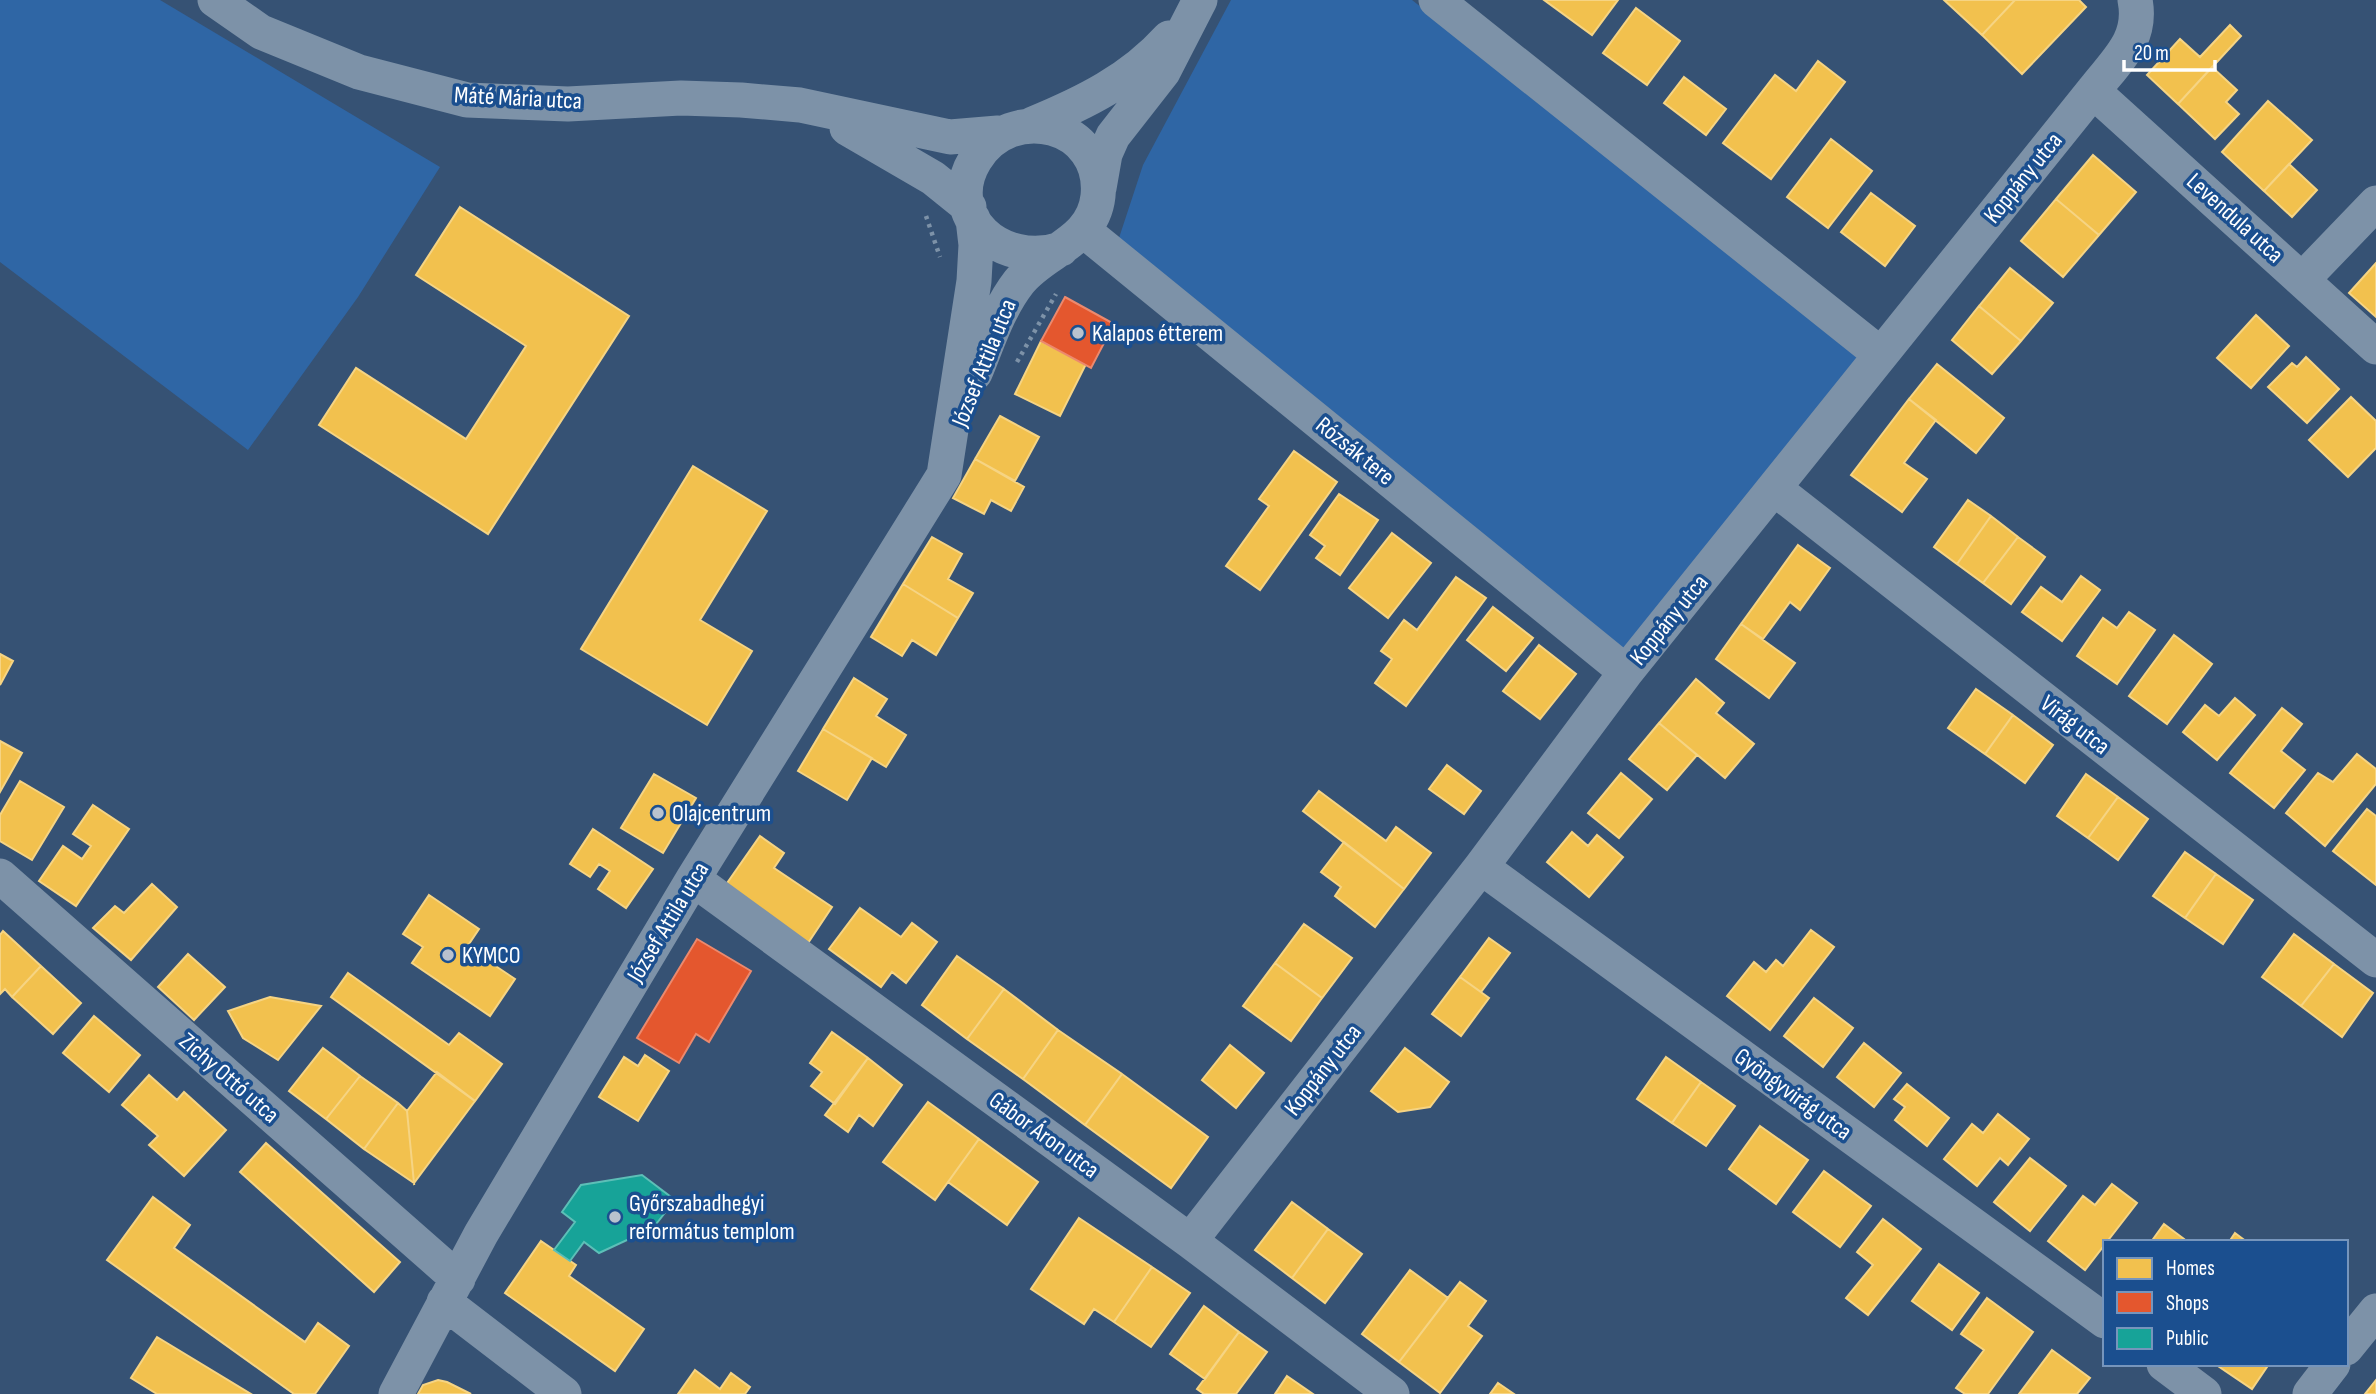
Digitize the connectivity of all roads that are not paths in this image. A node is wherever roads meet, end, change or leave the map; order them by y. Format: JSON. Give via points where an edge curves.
{"nodes":[{"id":1,"x":215,"y":0,"type":"edge"},
{"id":2,"x":1436,"y":0,"type":"edge"},
{"id":3,"x":2135,"y":0,"type":"edge"},
{"id":4,"x":1196,"y":6,"type":"edge"},
{"id":5,"x":2094,"y":91,"type":"junction"},
{"id":6,"x":800,"y":105,"type":"junction"},
{"id":7,"x":1033,"y":124,"type":"junction"},
{"id":8,"x":998,"y":133,"type":"junction"},
{"id":9,"x":1098,"y":194,"type":"junction"},
{"id":10,"x":2376,"y":203,"type":"edge"},
{"id":11,"x":971,"y":213,"type":"junction"},
{"id":12,"x":1072,"y":240,"type":"junction"},
{"id":13,"x":2303,"y":279,"type":"junction"},
{"id":14,"x":2376,"y":347,"type":"edge"},
{"id":15,"x":1880,"y":354,"type":"junction"},
{"id":16,"x":948,"y":456,"type":"junction"},
{"id":17,"x":1775,"y":489,"type":"junction"},
{"id":18,"x":1626,"y":672,"type":"junction"},
{"id":19,"x":1481,"y":867,"type":"junction"},
{"id":20,"x":0,"y":876,"type":"edge"},
{"id":21,"x":693,"y":879,"type":"junction"},
{"id":22,"x":2376,"y":960,"type":"edge"},
{"id":23,"x":1190,"y":1241,"type":"junction"},
{"id":24,"x":451,"y":1290,"type":"junction"},
{"id":25,"x":2376,"y":1311,"type":"edge"},
{"id":26,"x":2103,"y":1320,"type":"edge"},
{"id":27,"x":2348,"y":1346,"type":"edge"},
{"id":28,"x":2167,"y":1366,"type":"edge"},
{"id":29,"x":2331,"y":1366,"type":"edge"},
{"id":30,"x":396,"y":1394,"type":"edge"},
{"id":31,"x":564,"y":1394,"type":"edge"},
{"id":32,"x":1392,"y":1394,"type":"edge"},
{"id":33,"x":2204,"y":1394,"type":"edge"},
{"id":34,"x":2310,"y":1394,"type":"edge"}],
"edges":[{"from":1,"to":6,"type":"street","name":"Máté Mária utca","via":[[261,32],[359,72],[467,100],[568,104],[681,98]]},
{"from":2,"to":15,"type":"street"},
{"from":3,"to":5,"type":"street","name":"Koppány utca","via":[[2139,19],[2135,36]]},
{"from":4,"to":7,"type":"street","via":[[1152,56],[1116,84]]},
{"from":4,"to":9,"type":"street","name":"József Attila utca","via":[[1163,72],[1113,136]]},
{"from":5,"to":13,"type":"street","name":"Levendula utca"},
{"from":5,"to":15,"type":"street","name":"Koppány utca"},
{"from":6,"to":8,"type":"street","name":"Máté Mária utca","via":[[950,137]]},
{"from":6,"to":11,"type":"street","name":"Máté Mária utca","via":[[911,164]]},
{"from":7,"to":8,"type":"street"},
{"from":7,"to":9,"type":"street","via":[[1051,127],[1075,140],[1089,157]]},
{"from":8,"to":11,"type":"street","name":"József Attila utca","via":[[982,147],[971,166],[967,186]]},
{"from":9,"to":12,"type":"street","name":"József Attila utca","via":[[1095,211]]},
{"from":10,"to":13,"type":"street"},
{"from":11,"to":12,"type":"street","via":[[992,242],[1008,251],[1044,255]]},
{"from":11,"to":16,"type":"street","name":"József Attila utca","via":[[974,281]]},
{"from":12,"to":16,"type":"street","name":"József Attila utca","via":[[1021,279],[997,317]]},
{"from":12,"to":18,"type":"street","name":"Rózsák tere"},
{"from":13,"to":14,"type":"street","name":"Levendula utca"},
{"from":15,"to":17,"type":"street","name":"Koppány utca"},
{"from":16,"to":21,"type":"street","name":"József Attila utca","via":[[944,475]]},
{"from":17,"to":18,"type":"street","name":"Koppány utca"},
{"from":17,"to":22,"type":"street","name":"Virág utca"},
{"from":18,"to":19,"type":"street","name":"Koppány utca"},
{"from":19,"to":23,"type":"street","name":"Koppány utca"},
{"from":19,"to":26,"type":"street","name":"Gyöngyvirág utca"},
{"from":20,"to":24,"type":"street","name":"Zichy Ottó utca"},
{"from":21,"to":23,"type":"street","name":"Gábor Áron utca"},
{"from":21,"to":24,"type":"street","name":"József Attila utca"},
{"from":23,"to":32,"type":"street","name":"Gábor Áron utca"},
{"from":24,"to":30,"type":"street","name":"József Attila utca"},
{"from":24,"to":31,"type":"street","name":"Zichy Ottó utca"},
{"from":25,"to":27,"type":"street"},
{"from":28,"to":33,"type":"street"},
{"from":29,"to":34,"type":"street"}]}
